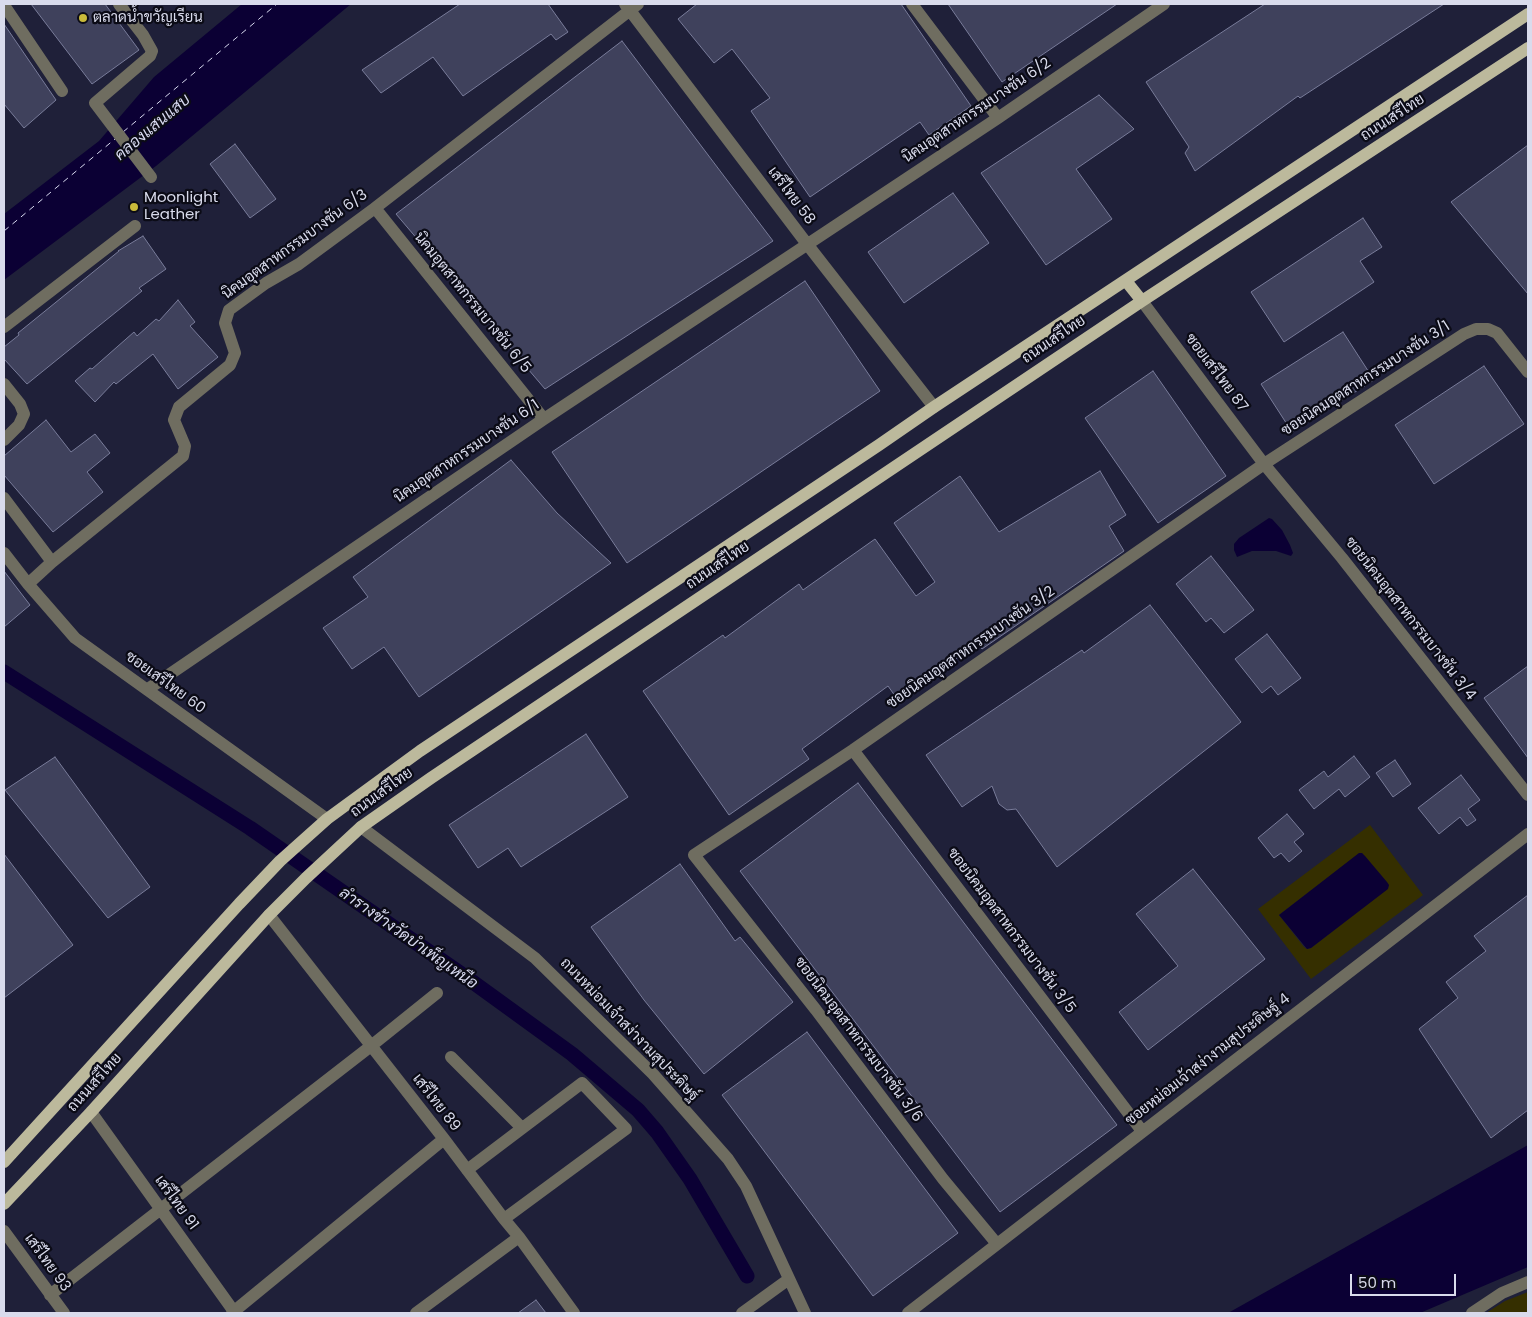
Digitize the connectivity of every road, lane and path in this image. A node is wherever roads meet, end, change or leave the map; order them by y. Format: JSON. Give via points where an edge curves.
{"nodes":[{"id":1,"x":119,"y":4,"type":"edge"},
{"id":2,"x":912,"y":4,"type":"edge"},
{"id":3,"x":1164,"y":4,"type":"edge"},
{"id":4,"x":4,"y":5,"type":"edge"},
{"id":5,"x":631,"y":6,"type":"edge"},
{"id":6,"x":1526,"y":16,"type":"edge"},
{"id":7,"x":1528,"y":48,"type":"edge"},
{"id":8,"x":62,"y":91,"type":"dead end"},
{"id":9,"x":998,"y":118,"type":"junction"},
{"id":10,"x":151,"y":176,"type":"dead end"},
{"id":11,"x":375,"y":208,"type":"junction"},
{"id":12,"x":135,"y":226,"type":"dead end"},
{"id":13,"x":807,"y":244,"type":"junction"},
{"id":14,"x":1126,"y":280,"type":"junction"},
{"id":15,"x":1142,"y":300,"type":"junction"},
{"id":16,"x":4,"y":327,"type":"edge"},
{"id":17,"x":1528,"y":372,"type":"edge"},
{"id":18,"x":4,"y":384,"type":"edge"},
{"id":19,"x":934,"y":407,"type":"junction"},
{"id":20,"x":544,"y":419,"type":"junction"},
{"id":21,"x":4,"y":440,"type":"edge"},
{"id":22,"x":1264,"y":464,"type":"junction"},
{"id":23,"x":4,"y":498,"type":"edge"},
{"id":24,"x":4,"y":553,"type":"edge"},
{"id":25,"x":52,"y":562,"type":"junction"},
{"id":26,"x":28,"y":584,"type":"junction"},
{"id":27,"x":148,"y":689,"type":"junction"},
{"id":28,"x":854,"y":750,"type":"junction"},
{"id":29,"x":1528,"y":795,"type":"edge"},
{"id":30,"x":327,"y":819,"type":"junction"},
{"id":31,"x":361,"y":827,"type":"junction"},
{"id":32,"x":1528,"y":834,"type":"edge"},
{"id":33,"x":694,"y":855,"type":"joint"},
{"id":34,"x":269,"y":915,"type":"junction"},
{"id":35,"x":437,"y":993,"type":"dead end"},
{"id":36,"x":372,"y":1046,"type":"junction"},
{"id":37,"x":451,"y":1057,"type":"dead end"},
{"id":38,"x":91,"y":1112,"type":"junction"},
{"id":39,"x":522,"y":1128,"type":"junction"},
{"id":40,"x":1142,"y":1131,"type":"junction"},
{"id":41,"x":444,"y":1139,"type":"junction"},
{"id":42,"x":4,"y":1162,"type":"edge"},
{"id":43,"x":466,"y":1170,"type":"junction"},
{"id":44,"x":4,"y":1204,"type":"edge"},
{"id":45,"x":161,"y":1210,"type":"junction"},
{"id":46,"x":504,"y":1219,"type":"junction"},
{"id":47,"x":4,"y":1231,"type":"edge"},
{"id":48,"x":519,"y":1237,"type":"junction"},
{"id":49,"x":997,"y":1244,"type":"junction"},
{"id":50,"x":790,"y":1279,"type":"junction"},
{"id":51,"x":1528,"y":1282,"type":"edge"},
{"id":52,"x":50,"y":1295,"type":"junction"},
{"id":53,"x":64,"y":1313,"type":"edge"},
{"id":54,"x":234,"y":1313,"type":"edge"},
{"id":55,"x":416,"y":1313,"type":"edge"},
{"id":56,"x":574,"y":1313,"type":"edge"},
{"id":57,"x":742,"y":1313,"type":"edge"},
{"id":58,"x":805,"y":1313,"type":"edge"},
{"id":59,"x":908,"y":1313,"type":"edge"},
{"id":60,"x":1472,"y":1313,"type":"edge"}],
"edges":[{"from":1,"to":10,"type":"street","via":[[152,51],[95,103]]},
{"from":2,"to":9,"type":"street"},
{"from":3,"to":9,"type":"street","name":"นิคมอุตสาหกรรมบางชัน 6/2"},
{"from":4,"to":8,"type":"street"},
{"from":5,"to":11,"type":"street","name":"นิคมอุตสาหกรรมบางชัน 6/3"},
{"from":5,"to":13,"type":"street","name":"เสรีไทย 58"},
{"from":6,"to":14,"type":"main road","name":"ถนนเสรีไทย"},
{"from":7,"to":15,"type":"main road","name":"ถนนเสรีไทย"},
{"from":9,"to":13,"type":"street","name":"นิคมอุตสาหกรรมบางชัน 6/2"},
{"from":11,"to":20,"type":"street","name":"นิคมอุตสาหกรรมบางชัน 6/5"},
{"from":11,"to":25,"type":"street","name":"นิคมอุตสาหกรรมบางชัน 6/3","via":[[229,310],[225,323],[235,353],[230,365],[178,407],[174,420],[185,446],[183,456]]},
{"from":12,"to":16,"type":"street"},
{"from":13,"to":19,"type":"street","name":"เสรีไทย 58"},
{"from":13,"to":20,"type":"street","name":"นิคมอุตสาหกรรมบางชัน 6/1"},
{"from":14,"to":15,"type":"main road"},
{"from":14,"to":19,"type":"main road","name":"ถนนเสรีไทย"},
{"from":15,"to":22,"type":"street","name":"ซอยเสรีไทย 87"},
{"from":15,"to":31,"type":"main road","name":"ถนนเสรีไทย"},
{"from":17,"to":22,"type":"street","name":"ซอยนิคมอุตสาหกรรมบางชัน 3/1","via":[[1497,333],[1476,329]]},
{"from":18,"to":21,"type":"street","via":[[24,414],[19,425]]},
{"from":19,"to":30,"type":"main road","name":"ถนนเสรีไทย","via":[[420,751]]},
{"from":20,"to":27,"type":"street","name":"นิคมอุตสาหกรรมบางชัน 6/1"},
{"from":22,"to":28,"type":"street","name":"ซอยนิคมอุตสาหกรรมบางชัน 3/2"},
{"from":22,"to":29,"type":"street","name":"ซอยนิคมอุตสาหกรรมบางชัน 3/4"},
{"from":23,"to":25,"type":"street"},
{"from":24,"to":26,"type":"street","name":"ซอยเสรีไทย 60"},
{"from":25,"to":26,"type":"street","name":"นิคมอุตสาหกรรมบางชัน 6/3"},
{"from":26,"to":27,"type":"street","name":"ซอยเสรีไทย 60","via":[[75,638]]},
{"from":27,"to":30,"type":"street","name":"ซอยเสรีไทย 60"},
{"from":28,"to":33,"type":"street","name":"ซอยนิคมอุตสาหกรรมบางชัน 3/2"},
{"from":28,"to":40,"type":"street","name":"ซอยนิคมอุตสาหกรรมบางชัน 3/5"},
{"from":30,"to":42,"type":"main road","name":"ถนนเสรีไทย","via":[[239,904]]},
{"from":31,"to":34,"type":"main road","name":"ถนนเสรีไทย"},
{"from":31,"to":50,"type":"street","name":"ถนนหม่อมเจ้าสง่างามสุประดิษฐ์","via":[[535,958],[653,1074],[728,1159],[746,1186]]},
{"from":32,"to":40,"type":"street","name":"ซอยหม่อมเจ้าสง่างามสุประดิษฐ์ 4"},
{"from":33,"to":49,"type":"street","name":"ซอยนิคมอุตสาหกรรมบางชัน 3/6","via":[[943,1179]]},
{"from":34,"to":36,"type":"street","name":"เสรีไทย 89"},
{"from":34,"to":38,"type":"main road","name":"ถนนเสรีไทย"},
{"from":35,"to":36,"type":"street"},
{"from":36,"to":41,"type":"street","name":"เสรีไทย 89"},
{"from":36,"to":45,"type":"street"},
{"from":37,"to":39,"type":"street"},
{"from":38,"to":44,"type":"main road","name":"ถนนเสรีไทย"},
{"from":38,"to":45,"type":"street","name":"เสรีไทย 91"},
{"from":39,"to":43,"type":"street"},
{"from":39,"to":46,"type":"street","via":[[582,1083],[626,1129]]},
{"from":40,"to":49,"type":"street","name":"ซอยหม่อมเจ้าสง่างามสุประดิษฐ์ 4"},
{"from":41,"to":43,"type":"street","name":"เสรีไทย 89"},
{"from":41,"to":54,"type":"street"},
{"from":43,"to":46,"type":"street","name":"เสรีไทย 89"},
{"from":45,"to":52,"type":"street"},
{"from":45,"to":54,"type":"street","name":"เสรีไทย 91"},
{"from":46,"to":48,"type":"street","name":"เสรีไทย 89"},
{"from":47,"to":52,"type":"street","name":"เสรีไทย 93"},
{"from":48,"to":55,"type":"street"},
{"from":48,"to":56,"type":"street","name":"เสรีไทย 89"},
{"from":49,"to":59,"type":"street","name":"ซอยหม่อมเจ้าสง่างามสุประดิษฐ์ 4"},
{"from":50,"to":57,"type":"street"},
{"from":50,"to":58,"type":"street","name":"ถนนหม่อมเจ้าสง่างามสุประดิษฐ์"},
{"from":51,"to":60,"type":"street","via":[[1502,1293]]},
{"from":52,"to":53,"type":"street","name":"เสรีไทย 93"}]}
